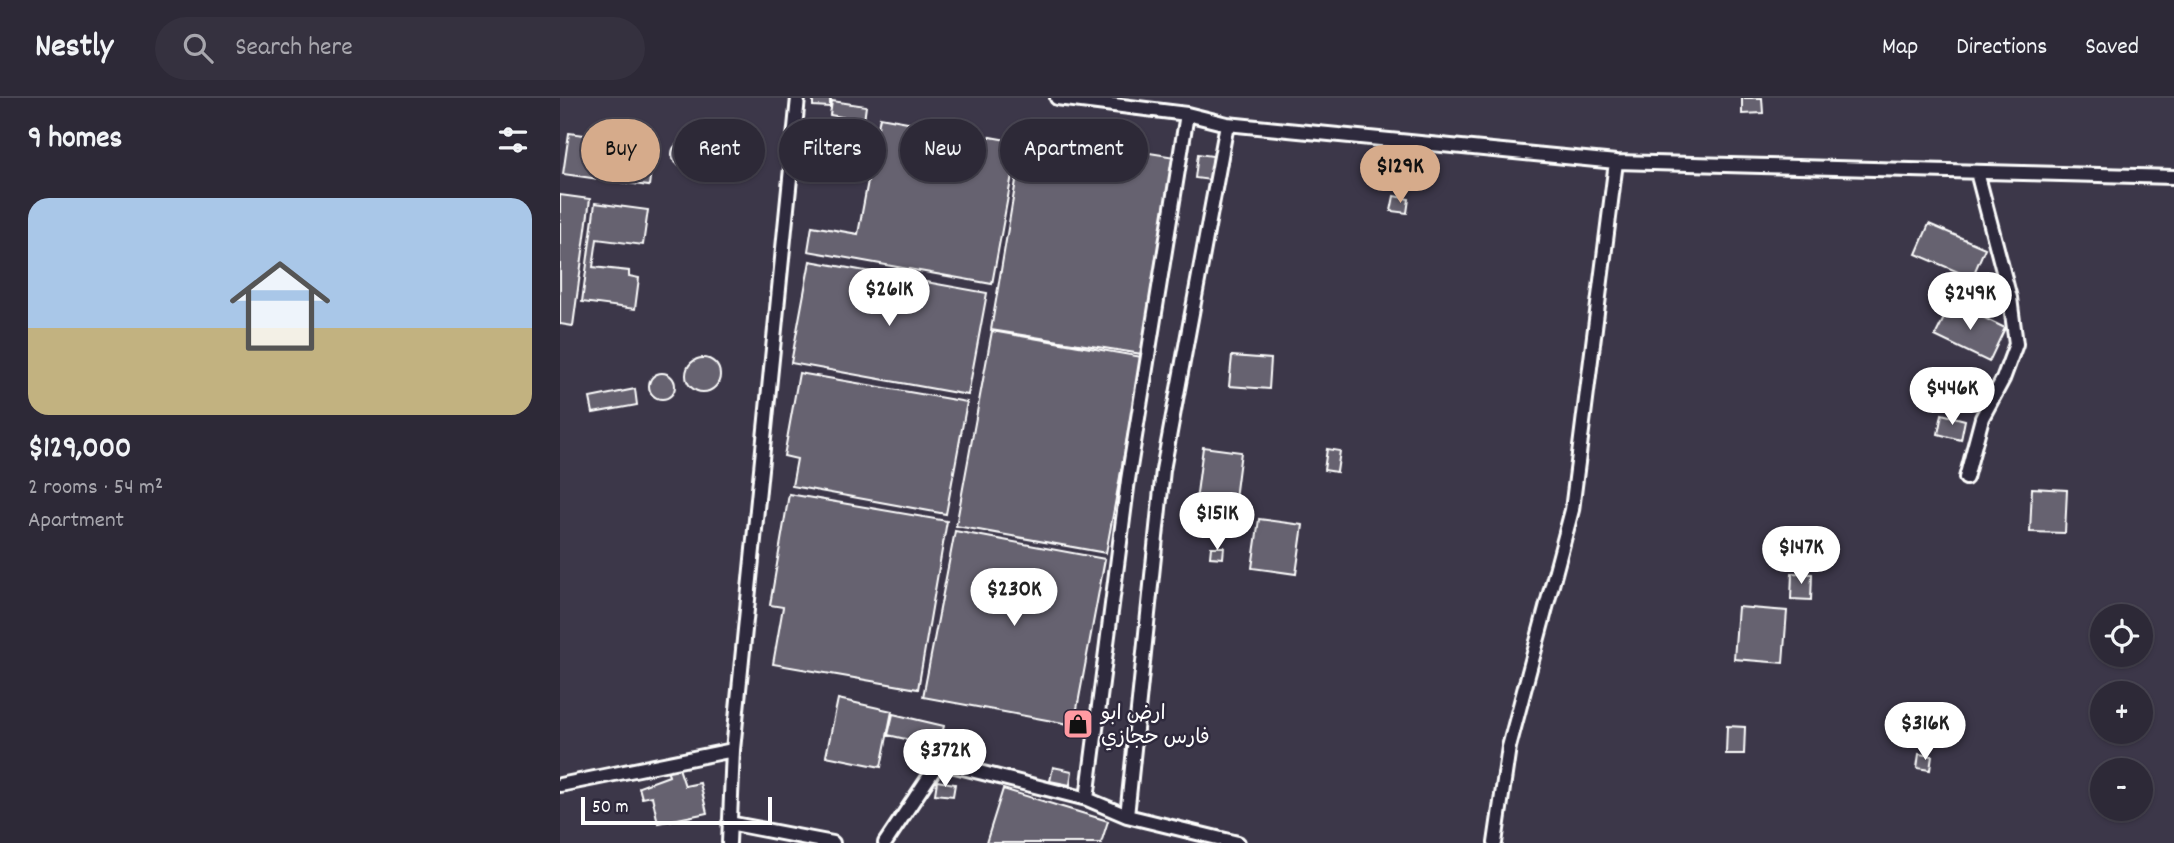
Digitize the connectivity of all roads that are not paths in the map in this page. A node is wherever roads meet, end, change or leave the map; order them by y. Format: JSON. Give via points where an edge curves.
{"nodes":[{"id":1,"x":798,"y":98,"type":"edge"},
{"id":2,"x":1057,"y":98,"type":"edge"},
{"id":3,"x":1186,"y":114,"type":"junction"},
{"id":4,"x":1227,"y":124,"type":"junction"},
{"id":5,"x":1616,"y":162,"type":"junction"},
{"id":6,"x":1977,"y":172,"type":"junction"},
{"id":7,"x":2174,"y":177,"type":"edge"},
{"id":8,"x":1966,"y":478,"type":"dead end"},
{"id":9,"x":733,"y":750,"type":"junction"},
{"id":10,"x":560,"y":785,"type":"edge"},
{"id":11,"x":1087,"y":799,"type":"junction"},
{"id":12,"x":1127,"y":816,"type":"junction"},
{"id":13,"x":729,"y":823,"type":"junction"},
{"id":14,"x":729,"y":843,"type":"edge"},
{"id":15,"x":833,"y":843,"type":"edge"},
{"id":16,"x":885,"y":843,"type":"edge"},
{"id":17,"x":1238,"y":843,"type":"edge"},
{"id":18,"x":1495,"y":843,"type":"edge"}],
"edges":[{"from":1,"to":9,"type":"lane"},
{"from":2,"to":3,"type":"lane"},
{"from":3,"to":4,"type":"lane"},
{"from":3,"to":11,"type":"lane","via":[[1128,480]]},
{"from":4,"to":5,"type":"lane"},
{"from":4,"to":12,"type":"lane","via":[[1163,470]]},
{"from":5,"to":6,"type":"lane"},
{"from":5,"to":18,"type":"lane","via":[[1572,510],[1510,747]]},
{"from":6,"to":7,"type":"lane"},
{"from":6,"to":8,"type":"lane","via":[[2010,298],[2016,344],[1982,418]]},
{"from":9,"to":10,"type":"lane"},
{"from":9,"to":13,"type":"lane"},
{"from":11,"to":12,"type":"lane"},
{"from":11,"to":16,"type":"lane","via":[[939,762]]},
{"from":12,"to":17,"type":"lane"},
{"from":13,"to":14,"type":"lane"},
{"from":13,"to":15,"type":"lane"}]}
